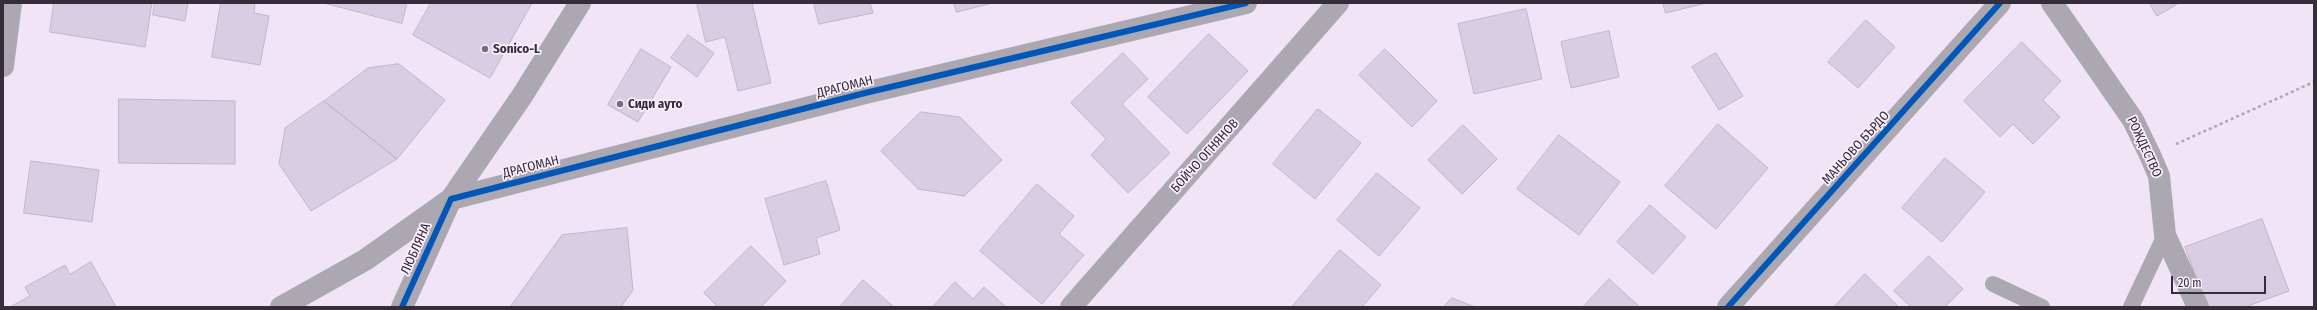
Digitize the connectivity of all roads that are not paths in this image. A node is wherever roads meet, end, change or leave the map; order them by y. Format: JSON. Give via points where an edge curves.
{"nodes":[{"id":1,"x":11,"y":3,"type":"edge"},
{"id":2,"x":580,"y":3,"type":"edge"},
{"id":3,"x":1246,"y":3,"type":"edge"},
{"id":4,"x":1338,"y":3,"type":"edge"},
{"id":5,"x":2000,"y":3,"type":"edge"},
{"id":6,"x":2052,"y":3,"type":"edge"},
{"id":7,"x":3,"y":66,"type":"edge"},
{"id":8,"x":451,"y":200,"type":"junction"},
{"id":9,"x":2165,"y":235,"type":"junction"},
{"id":10,"x":1993,"y":284,"type":"dead end"},
{"id":11,"x":281,"y":307,"type":"edge"},
{"id":12,"x":402,"y":307,"type":"edge"},
{"id":13,"x":1071,"y":307,"type":"edge"},
{"id":14,"x":1728,"y":307,"type":"edge"},
{"id":15,"x":2042,"y":307,"type":"edge"},
{"id":16,"x":2131,"y":307,"type":"edge"},
{"id":17,"x":2198,"y":307,"type":"edge"}],
"edges":[{"from":1,"to":7,"type":"street"},
{"from":2,"to":8,"type":"street","name":"ЛЮБЛЯНА","via":[[522,96]]},
{"from":3,"to":8,"type":"street","name":"ДРАГОМАН","via":[[865,92]]},
{"from":4,"to":13,"type":"street","name":"БОЙЧО ОГНЯНОВ"},
{"from":5,"to":14,"type":"street","name":"МАНЬОВО БЪРДО"},
{"from":6,"to":9,"type":"street","name":"РОЖДЕСТВО","via":[[2133,120],[2159,176]]},
{"from":8,"to":11,"type":"street","name":"ЛЮБЛЯНА","via":[[365,260]]},
{"from":8,"to":12,"type":"street","name":"ЛЮБЛЯНА"},
{"from":9,"to":16,"type":"lane"},
{"from":9,"to":17,"type":"street","name":"РОЖДЕСТВО"},
{"from":10,"to":15,"type":"lane"}]}
